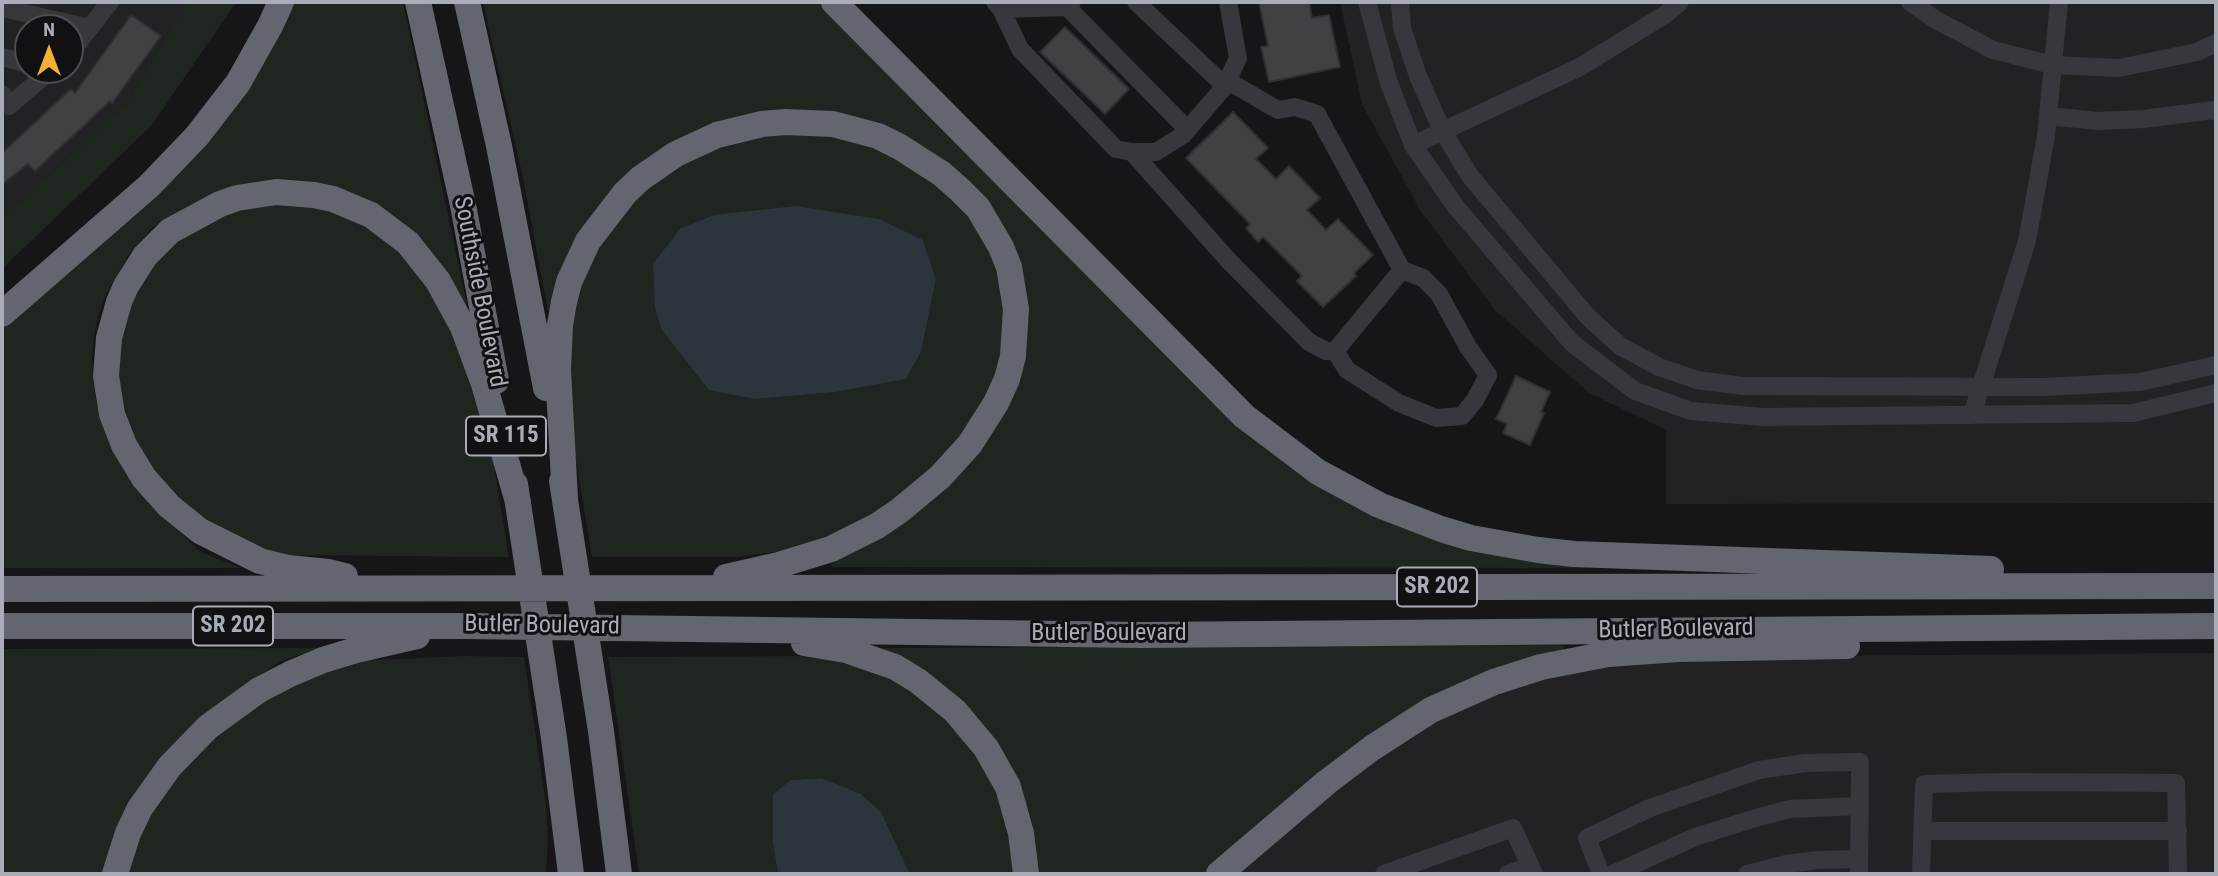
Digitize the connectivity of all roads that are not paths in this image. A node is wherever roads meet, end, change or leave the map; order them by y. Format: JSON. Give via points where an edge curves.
{"nodes":[{"id":1,"x":110,"y":2,"type":"edge"},
{"id":2,"x":281,"y":2,"type":"edge"},
{"id":3,"x":418,"y":2,"type":"edge"},
{"id":4,"x":467,"y":2,"type":"edge"},
{"id":5,"x":834,"y":2,"type":"edge"},
{"id":6,"x":1136,"y":2,"type":"edge"},
{"id":7,"x":1228,"y":2,"type":"edge"},
{"id":8,"x":1367,"y":2,"type":"edge"},
{"id":9,"x":1400,"y":2,"type":"edge"},
{"id":10,"x":1680,"y":2,"type":"edge"},
{"id":11,"x":1910,"y":2,"type":"edge"},
{"id":12,"x":2059,"y":2,"type":"edge"},
{"id":13,"x":1070,"y":4,"type":"edge"},
{"id":14,"x":998,"y":5,"type":"edge"},
{"id":15,"x":2,"y":8,"type":"edge"},
{"id":16,"x":90,"y":28,"type":"junction"},
{"id":17,"x":84,"y":36,"type":"edge"},
{"id":18,"x":2216,"y":43,"type":"edge"},
{"id":19,"x":2052,"y":65,"type":"junction"},
{"id":20,"x":1227,"y":83,"type":"junction"},
{"id":21,"x":35,"y":84,"type":"edge"},
{"id":22,"x":2,"y":94,"type":"edge"},
{"id":23,"x":2216,"y":112,"type":"edge"},
{"id":24,"x":2048,"y":116,"type":"junction"},
{"id":25,"x":1187,"y":129,"type":"junction"},
{"id":26,"x":1442,"y":131,"type":"junction"},
{"id":27,"x":1413,"y":145,"type":"junction"},
{"id":28,"x":1132,"y":152,"type":"junction"},
{"id":29,"x":1402,"y":270,"type":"junction"},
{"id":30,"x":2,"y":314,"type":"edge"},
{"id":31,"x":1335,"y":351,"type":"junction"},
{"id":32,"x":2216,"y":365,"type":"edge"},
{"id":33,"x":1982,"y":387,"type":"junction"},
{"id":34,"x":2216,"y":393,"type":"edge"},
{"id":35,"x":1972,"y":415,"type":"junction"},
{"id":36,"x":565,"y":499,"type":"junction"},
{"id":37,"x":518,"y":502,"type":"junction"},
{"id":38,"x":2216,"y":578,"type":"edge"},
{"id":39,"x":2216,"y":586,"type":"edge"},
{"id":40,"x":390,"y":588,"type":"junction"},
{"id":41,"x":659,"y":588,"type":"junction"},
{"id":42,"x":2,"y":589,"type":"edge"},
{"id":43,"x":2,"y":626,"type":"edge"},
{"id":44,"x":465,"y":626,"type":"junction"},
{"id":45,"x":2047,"y":626,"type":"junction"},
{"id":46,"x":2216,"y":626,"type":"edge"},
{"id":47,"x":752,"y":629,"type":"junction"},
{"id":48,"x":601,"y":732,"type":"junction"},
{"id":49,"x":554,"y":738,"type":"junction"},
{"id":50,"x":1859,"y":806,"type":"junction"},
{"id":51,"x":1923,"y":831,"type":"junction"},
{"id":52,"x":2178,"y":831,"type":"junction"},
{"id":53,"x":1859,"y":867,"type":"edge"},
{"id":54,"x":1532,"y":870,"type":"edge"},
{"id":55,"x":115,"y":874,"type":"edge"},
{"id":56,"x":554,"y":874,"type":"edge"},
{"id":57,"x":571,"y":874,"type":"edge"},
{"id":58,"x":619,"y":874,"type":"edge"},
{"id":59,"x":632,"y":874,"type":"edge"},
{"id":60,"x":1026,"y":874,"type":"edge"},
{"id":61,"x":1219,"y":874,"type":"edge"},
{"id":62,"x":1384,"y":874,"type":"edge"},
{"id":63,"x":1508,"y":874,"type":"edge"},
{"id":64,"x":1601,"y":874,"type":"edge"},
{"id":65,"x":1613,"y":874,"type":"edge"},
{"id":66,"x":1748,"y":874,"type":"edge"},
{"id":67,"x":1921,"y":874,"type":"edge"},
{"id":68,"x":2178,"y":874,"type":"edge"}],
"edges":[{"from":1,"to":16,"type":"street"},
{"from":2,"to":30,"type":"highway","via":[[238,83],[197,136],[149,186]]},
{"from":3,"to":37,"type":"highway","name":"Southside Boulevard","number":"SR 115","via":[[470,241]]},
{"from":4,"to":36,"type":"highway","name":"Southside Boulevard","number":"SR 115","via":[[517,236]]},
{"from":5,"to":38,"type":"highway","via":[[1244,416],[1318,472],[1389,509],[1471,538],[1574,554]]},
{"from":6,"to":20,"type":"street"},
{"from":7,"to":20,"type":"street","via":[[1238,58]]},
{"from":8,"to":27,"type":"street","via":[[1388,80]]},
{"from":9,"to":26,"type":"street","via":[[1406,40]]},
{"from":10,"to":26,"type":"street","via":[[1580,67]]},
{"from":11,"to":19,"type":"street","via":[[1993,50]]},
{"from":12,"to":19,"type":"street"},
{"from":13,"to":14,"type":"street"},
{"from":13,"to":25,"type":"street"},
{"from":14,"to":28,"type":"street","via":[[1020,49],[1116,149]]},
{"from":15,"to":16,"type":"street"},
{"from":16,"to":17,"type":"street"},
{"from":18,"to":19,"type":"street","via":[[2197,52],[2119,68]]},
{"from":19,"to":24,"type":"street"},
{"from":20,"to":25,"type":"street"},
{"from":20,"to":29,"type":"street","via":[[1278,110],[1295,107],[1317,114]]},
{"from":21,"to":22,"type":"street","via":[[9,106]]},
{"from":23,"to":24,"type":"street","via":[[2098,121]]},
{"from":24,"to":33,"type":"street","via":[[2027,241]]},
{"from":25,"to":28,"type":"street","via":[[1156,152]]},
{"from":26,"to":27,"type":"street"},
{"from":26,"to":33,"type":"street","via":[[1470,176],[1588,317],[1620,346],[1659,367],[1697,380],[1743,386]]},
{"from":27,"to":35,"type":"street","via":[[1456,207],[1572,343],[1635,391],[1691,411],[1762,418]]},
{"from":28,"to":31,"type":"street","via":[[1228,261],[1309,342]]},
{"from":29,"to":31,"type":"street"},
{"from":29,"to":31,"type":"street","via":[[1423,278],[1439,294],[1488,375],[1462,416],[1436,418],[1399,403],[1347,370]]},
{"from":32,"to":33,"type":"street","via":[[2140,382]]},
{"from":33,"to":35,"type":"street"},
{"from":34,"to":35,"type":"street","via":[[2133,413]]},
{"from":36,"to":41,"type":"highway","via":[[558,370],[564,302],[588,241],[641,178],[717,135],[762,124],[810,122],[878,136],[923,160],[960,190],[978,208],[1001,247],[1016,309],[1007,379],[970,444],[921,495],[855,538],[779,565]]},
{"from":36,"to":48,"type":"highway","name":"Southside Boulevard","number":"SR 115"},
{"from":37,"to":40,"type":"highway","via":[[484,384],[452,303],[424,261],[389,227],[333,199],[285,192],[237,198],[179,225],[135,271],[119,302],[109,338],[108,394],[118,430],[134,462],[156,492],[184,518],[239,552],[288,568],[329,572]]},
{"from":37,"to":49,"type":"highway","name":"Southside Boulevard","number":"SR 115"},
{"from":39,"to":41,"type":"highway","name":"Butler Boulevard","number":"SR 202"},
{"from":40,"to":41,"type":"highway","name":"Butler Boulevard","number":"SR 202"},
{"from":40,"to":42,"type":"highway","name":"Butler Boulevard","number":"SR 202"},
{"from":43,"to":44,"type":"highway","name":"Butler Boulevard","number":"SR 202"},
{"from":44,"to":47,"type":"highway","name":"Butler Boulevard","number":"SR 202"},
{"from":44,"to":55,"type":"highway","via":[[323,660],[232,708],[208,727],[155,785],[128,833]]},
{"from":45,"to":46,"type":"highway","name":"Butler Boulevard","number":"SR 202"},
{"from":45,"to":47,"type":"highway","name":"Butler Boulevard","number":"SR 202","via":[[1142,635]]},
{"from":45,"to":61,"type":"highway","via":[[1961,639],[1861,646],[1644,651],[1573,660],[1513,675],[1452,700],[1392,733]]},
{"from":47,"to":60,"type":"highway","via":[[871,657],[918,681],[956,711],[986,748],[1008,787],[1021,832]]},
{"from":48,"to":58,"type":"highway","name":"Southside Boulevard","number":"SR 115"},
{"from":48,"to":59,"type":"highway"},
{"from":49,"to":56,"type":"highway"},
{"from":49,"to":57,"type":"highway","name":"Southside Boulevard","number":"SR 115"},
{"from":50,"to":53,"type":"street"},
{"from":50,"to":64,"type":"street","via":[[1860,762],[1759,770],[1683,796],[1587,838]]},
{"from":50,"to":65,"type":"street","via":[[1790,809],[1747,820],[1695,837]]},
{"from":51,"to":52,"type":"street"},
{"from":51,"to":52,"type":"street","via":[[1924,785],[2005,782],[2176,783]]},
{"from":51,"to":67,"type":"street"},
{"from":52,"to":68,"type":"street"},
{"from":53,"to":66,"type":"street","via":[[1818,860]]},
{"from":54,"to":62,"type":"street","via":[[1513,828]]},
{"from":54,"to":63,"type":"street"}]}
